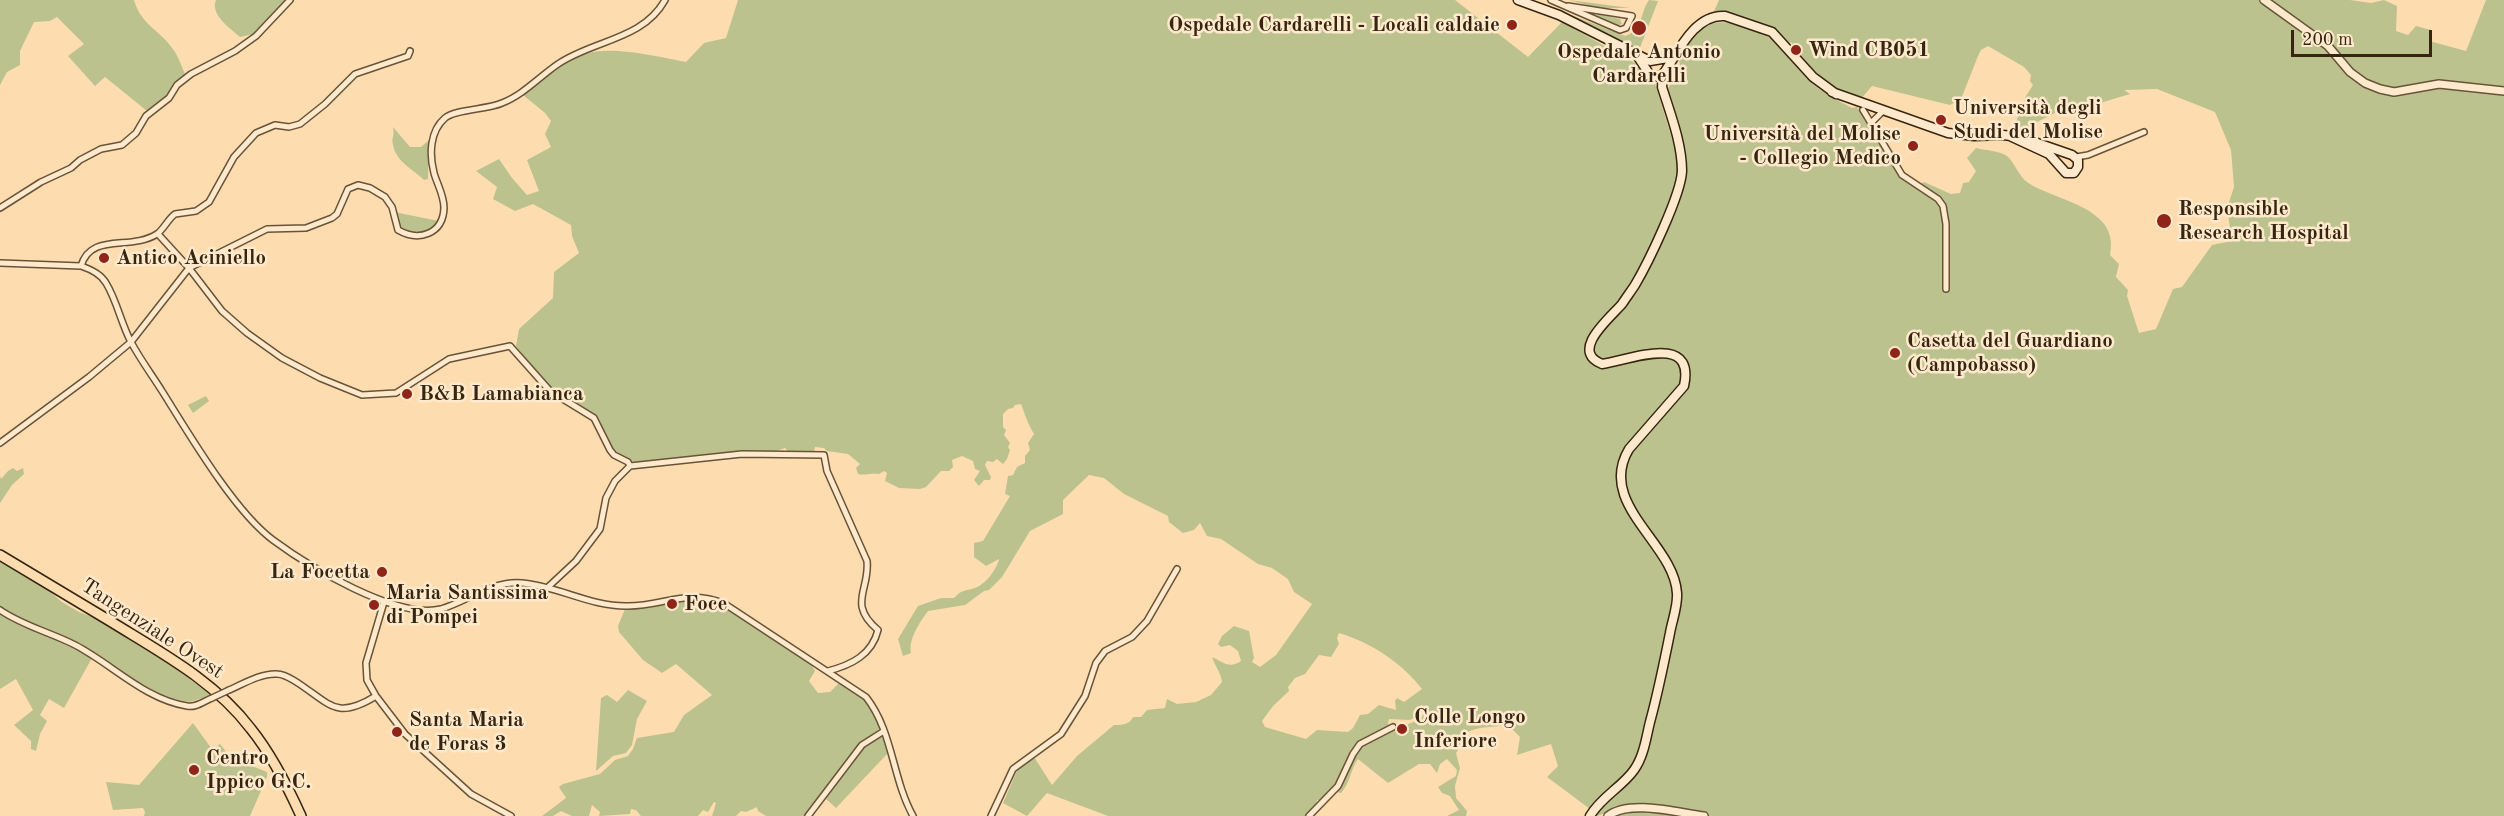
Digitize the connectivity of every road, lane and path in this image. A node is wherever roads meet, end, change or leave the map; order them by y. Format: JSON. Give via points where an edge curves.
{"nodes":[{"id":1,"x":290,"y":0,"type":"edge"},
{"id":2,"x":665,"y":0,"type":"edge"},
{"id":3,"x":1518,"y":0,"type":"edge"},
{"id":4,"x":1551,"y":0,"type":"edge"},
{"id":5,"x":2264,"y":0,"type":"edge"},
{"id":6,"x":1568,"y":6,"type":"junction"},
{"id":7,"x":410,"y":51,"type":"dead end"},
{"id":8,"x":1638,"y":57,"type":"junction"},
{"id":9,"x":1674,"y":57,"type":"junction"},
{"id":10,"x":1660,"y":59,"type":"junction"},
{"id":11,"x":1650,"y":62,"type":"junction"},
{"id":12,"x":1665,"y":72,"type":"junction"},
{"id":13,"x":1650,"y":74,"type":"junction"},
{"id":14,"x":1662,"y":87,"type":"junction"},
{"id":15,"x":2504,"y":91,"type":"edge"},
{"id":16,"x":1862,"y":107,"type":"junction"},
{"id":17,"x":1882,"y":112,"type":"junction"},
{"id":18,"x":1896,"y":115,"type":"junction"},
{"id":19,"x":1871,"y":123,"type":"junction"},
{"id":20,"x":2144,"y":132,"type":"dead end"},
{"id":21,"x":2010,"y":136,"type":"junction"},
{"id":22,"x":2074,"y":158,"type":"junction"},
{"id":23,"x":2061,"y":169,"type":"junction"},
{"id":24,"x":0,"y":208,"type":"edge"},
{"id":25,"x":158,"y":234,"type":"junction"},
{"id":26,"x":0,"y":263,"type":"edge"},
{"id":27,"x":81,"y":266,"type":"junction"},
{"id":28,"x":189,"y":268,"type":"junction"},
{"id":29,"x":1946,"y":289,"type":"dead end"},
{"id":30,"x":131,"y":342,"type":"junction"},
{"id":31,"x":0,"y":443,"type":"edge"},
{"id":32,"x":630,"y":466,"type":"junction"},
{"id":33,"x":0,"y":555,"type":"edge"},
{"id":34,"x":1176,"y":569,"type":"dead end"},
{"id":35,"x":547,"y":588,"type":"junction"},
{"id":36,"x":384,"y":602,"type":"junction"},
{"id":37,"x":0,"y":610,"type":"edge"},
{"id":38,"x":828,"y":671,"type":"junction"},
{"id":39,"x":376,"y":696,"type":"junction"},
{"id":40,"x":1394,"y":727,"type":"dead end"},
{"id":41,"x":884,"y":730,"type":"junction"},
{"id":42,"x":301,"y":816,"type":"edge"},
{"id":43,"x":511,"y":816,"type":"edge"},
{"id":44,"x":808,"y":816,"type":"edge"},
{"id":45,"x":913,"y":816,"type":"edge"},
{"id":46,"x":991,"y":816,"type":"edge"},
{"id":47,"x":1309,"y":816,"type":"edge"},
{"id":48,"x":1590,"y":816,"type":"edge"},
{"id":49,"x":1608,"y":816,"type":"edge"},
{"id":50,"x":1704,"y":816,"type":"edge"}],
"edges":[{"from":1,"to":24,"type":"street","via":[[256,36],[177,85],[122,145],[101,149]]},
{"from":2,"to":28,"type":"street","via":[[653,17],[638,28],[579,52],[504,103],[446,116],[432,142],[442,216],[437,228],[426,235],[415,237],[398,230],[389,202],[370,188],[358,185],[348,189],[332,218],[306,228],[267,228]]},
{"from":3,"to":8,"type":"main road","via":[[1559,15]]},
{"from":4,"to":6,"type":"street"},
{"from":5,"to":15,"type":"street","via":[[2328,46],[2350,72],[2380,89],[2394,92],[2439,84]]},
{"from":6,"to":6,"type":"street","via":[[1620,30],[1626,28],[1632,16]]},
{"from":7,"to":25,"type":"street","via":[[408,56],[355,74],[300,124],[275,125],[256,133],[234,157],[209,202],[196,211],[175,214]]},
{"from":8,"to":11,"type":"main road"},
{"from":8,"to":13,"type":"main road"},
{"from":9,"to":10,"type":"main road"},
{"from":9,"to":12,"type":"main road"},
{"from":9,"to":16,"type":"main road","via":[[1703,22],[1725,15],[1776,35],[1813,77]]},
{"from":10,"to":11,"type":"main road"},
{"from":10,"to":12,"type":"main road"},
{"from":11,"to":13,"type":"main road"},
{"from":12,"to":13,"type":"main road"},
{"from":12,"to":14,"type":"main road"},
{"from":13,"to":14,"type":"main road"},
{"from":14,"to":48,"type":"main road","via":[[1680,158],[1681,182],[1635,285],[1593,337],[1589,348],[1593,358],[1602,364],[1654,351],[1671,353],[1683,365],[1684,386],[1629,449],[1621,479],[1624,495],[1667,566],[1677,594],[1642,754],[1633,772]]},
{"from":16,"to":17,"type":"main road"},
{"from":16,"to":18,"type":"main road"},
{"from":16,"to":19,"type":"street"},
{"from":17,"to":18,"type":"main road"},
{"from":17,"to":19,"type":"street"},
{"from":18,"to":21,"type":"main road","via":[[1961,135]]},
{"from":19,"to":29,"type":"street","via":[[1902,175],[1943,206]]},
{"from":20,"to":22,"type":"street"},
{"from":21,"to":22,"type":"main road","via":[[2028,139]]},
{"from":21,"to":23,"type":"main road","via":[[2049,154]]},
{"from":22,"to":23,"type":"main road","via":[[2060,161]]},
{"from":22,"to":23,"type":"main road","via":[[2074,173]]},
{"from":25,"to":27,"type":"street","via":[[133,243],[99,244],[83,258]]},
{"from":25,"to":28,"type":"street"},
{"from":26,"to":27,"type":"street"},
{"from":27,"to":30,"type":"street","via":[[93,270],[106,282]]},
{"from":28,"to":30,"type":"street"},
{"from":28,"to":32,"type":"street","via":[[222,311],[247,333],[282,358],[362,395],[396,393],[449,359],[510,346],[550,391],[594,418],[610,450]]},
{"from":30,"to":31,"type":"street"},
{"from":30,"to":36,"type":"street","via":[[209,462],[264,532],[320,569]]},
{"from":32,"to":35,"type":"street","via":[[606,498],[600,529],[576,561]]},
{"from":32,"to":38,"type":"street","via":[[742,454],[824,455],[827,471],[867,561],[861,601],[866,616],[878,630],[871,647],[860,658]]},
{"from":33,"to":42,"type":"main road","name":"Tangenziale Ovest","via":[[153,647],[223,698],[273,760]]},
{"from":34,"to":46,"type":"street","via":[[1148,621],[1132,637],[1105,651],[1096,663],[1085,696],[1061,734],[1013,768]]},
{"from":35,"to":36,"type":"street","via":[[501,584],[440,609],[419,611]]},
{"from":35,"to":38,"type":"street","via":[[610,606],[708,597]]},
{"from":36,"to":39,"type":"street","via":[[366,663],[367,680]]},
{"from":37,"to":39,"type":"street","bridge":true,"via":[[74,644],[138,687],[173,703],[193,707],[261,677],[278,674],[339,709],[355,707]]},
{"from":38,"to":41,"type":"street","via":[[866,697],[876,709]]},
{"from":39,"to":43,"type":"street","via":[[405,734],[471,794]]},
{"from":40,"to":47,"type":"street","via":[[1360,744],[1338,786]]},
{"from":41,"to":44,"type":"street","via":[[862,745]]},
{"from":41,"to":45,"type":"street"},
{"from":49,"to":50,"type":"street","via":[[1633,807]]}]}
